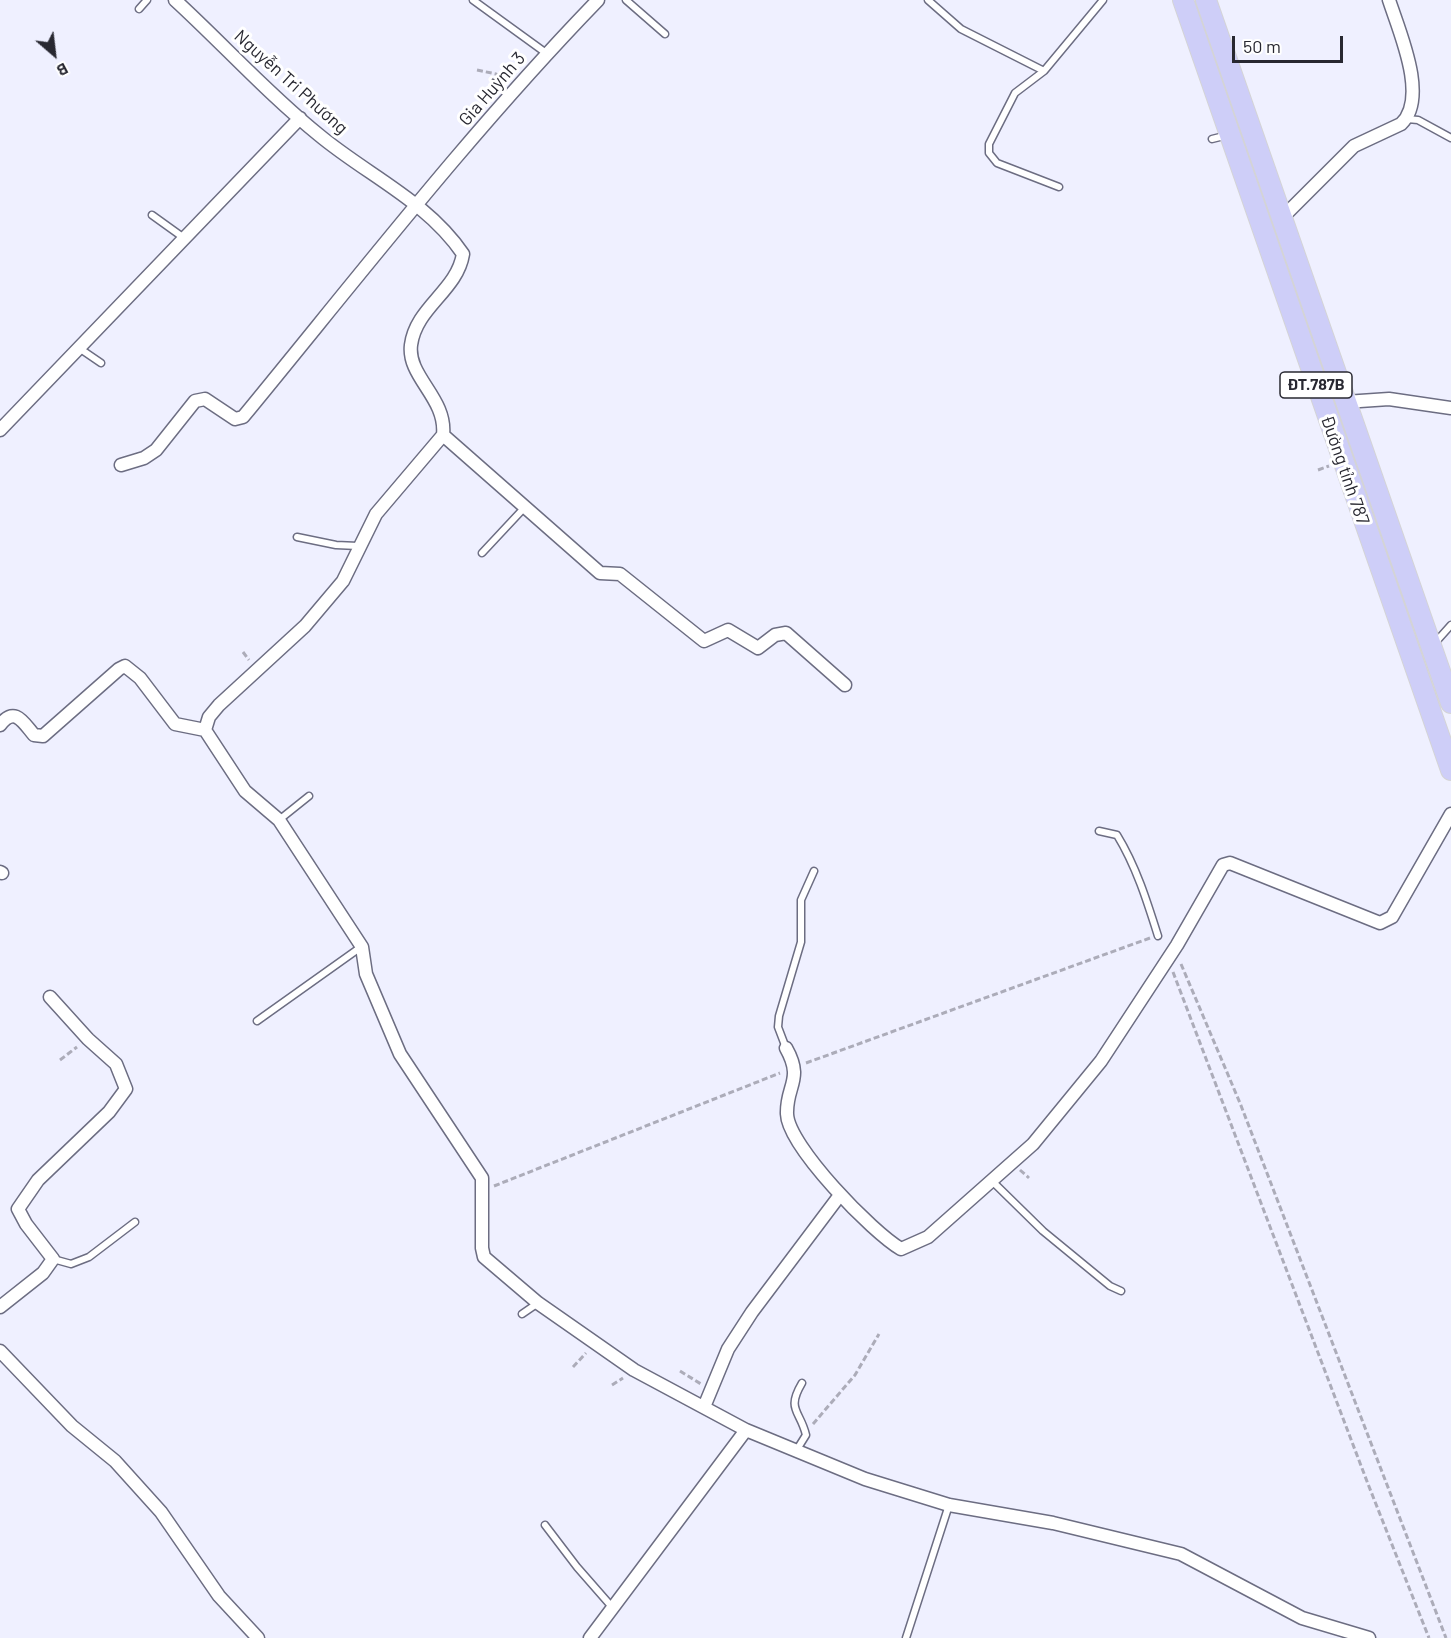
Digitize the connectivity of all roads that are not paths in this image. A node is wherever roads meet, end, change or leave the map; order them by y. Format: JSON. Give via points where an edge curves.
{"nodes":[{"id":1,"x":147,"y":0,"type":"edge"},
{"id":2,"x":175,"y":0,"type":"edge"},
{"id":3,"x":473,"y":0,"type":"edge"},
{"id":4,"x":598,"y":0,"type":"edge"},
{"id":5,"x":626,"y":0,"type":"edge"},
{"id":6,"x":928,"y":0,"type":"edge"},
{"id":7,"x":1103,"y":0,"type":"edge"},
{"id":8,"x":1183,"y":0,"type":"edge"},
{"id":9,"x":1206,"y":0,"type":"edge"},
{"id":10,"x":1389,"y":0,"type":"edge"},
{"id":11,"x":139,"y":9,"type":"dead end"},
{"id":12,"x":665,"y":34,"type":"dead end"},
{"id":13,"x":546,"y":53,"type":"junction"},
{"id":14,"x":1044,"y":71,"type":"junction"},
{"id":15,"x":300,"y":118,"type":"junction"},
{"id":16,"x":1407,"y":118,"type":"junction"},
{"id":17,"x":1451,"y":138,"type":"edge"},
{"id":18,"x":1059,"y":187,"type":"dead end"},
{"id":19,"x":418,"y":205,"type":"junction"},
{"id":20,"x":152,"y":215,"type":"dead end"},
{"id":21,"x":1281,"y":219,"type":"junction"},
{"id":22,"x":184,"y":238,"type":"junction"},
{"id":23,"x":78,"y":347,"type":"junction"},
{"id":24,"x":101,"y":363,"type":"dead end"},
{"id":25,"x":1345,"y":402,"type":"junction"},
{"id":26,"x":1451,"y":408,"type":"edge"},
{"id":27,"x":0,"y":430,"type":"edge"},
{"id":28,"x":442,"y":435,"type":"junction"},
{"id":29,"x":121,"y":465,"type":"dead end"},
{"id":30,"x":525,"y":506,"type":"junction"},
{"id":31,"x":297,"y":537,"type":"dead end"},
{"id":32,"x":358,"y":546,"type":"junction"},
{"id":33,"x":482,"y":553,"type":"dead end"},
{"id":34,"x":1451,"y":625,"type":"edge"},
{"id":35,"x":1431,"y":647,"type":"junction"},
{"id":36,"x":845,"y":685,"type":"dead end"},
{"id":37,"x":1451,"y":700,"type":"edge"},
{"id":38,"x":0,"y":725,"type":"edge"},
{"id":39,"x":205,"y":730,"type":"junction"},
{"id":40,"x":1451,"y":770,"type":"edge"},
{"id":41,"x":309,"y":796,"type":"dead end"},
{"id":42,"x":1451,"y":814,"type":"edge"},
{"id":43,"x":279,"y":820,"type":"junction"},
{"id":44,"x":1099,"y":831,"type":"dead end"},
{"id":45,"x":814,"y":871,"type":"dead end"},
{"id":46,"x":1158,"y":936,"type":"road end"},
{"id":47,"x":362,"y":946,"type":"junction"},
{"id":48,"x":50,"y":997,"type":"dead end"},
{"id":49,"x":257,"y":1021,"type":"dead end"},
{"id":50,"x":791,"y":1058,"type":"joint"},
{"id":51,"x":992,"y":1181,"type":"junction"},
{"id":52,"x":840,"y":1195,"type":"junction"},
{"id":53,"x":135,"y":1222,"type":"dead end"},
{"id":54,"x":53,"y":1259,"type":"junction"},
{"id":55,"x":1121,"y":1291,"type":"dead end"},
{"id":56,"x":538,"y":1304,"type":"junction"},
{"id":57,"x":0,"y":1307,"type":"edge"},
{"id":58,"x":522,"y":1314,"type":"dead end"},
{"id":59,"x":0,"y":1351,"type":"edge"},
{"id":60,"x":802,"y":1383,"type":"dead end"},
{"id":61,"x":704,"y":1407,"type":"junction"},
{"id":62,"x":746,"y":1430,"type":"junction"},
{"id":63,"x":796,"y":1451,"type":"junction"},
{"id":64,"x":949,"y":1505,"type":"junction"},
{"id":65,"x":545,"y":1525,"type":"dead end"},
{"id":66,"x":612,"y":1607,"type":"junction"},
{"id":67,"x":258,"y":1638,"type":"edge"},
{"id":68,"x":590,"y":1638,"type":"edge"},
{"id":69,"x":906,"y":1638,"type":"edge"},
{"id":70,"x":1369,"y":1638,"type":"edge"}],
"edges":[{"from":1,"to":11,"type":"lane"},
{"from":2,"to":15,"type":"street","name":"Nguyễn Tri Phương"},
{"from":3,"to":13,"type":"lane"},
{"from":4,"to":13,"type":"street","name":"Gia Huỳnh 3"},
{"from":5,"to":12,"type":"lane"},
{"from":6,"to":14,"type":"lane","via":[[961,29]]},
{"from":7,"to":14,"type":"lane"},
{"from":8,"to":40,"type":"main road","name":"Đường tỉnh 787","number":"ĐT.787B","via":[[1220,137]]},
{"from":9,"to":21,"type":"main road","name":"Đường tỉnh 787","number":"ĐT.787B"},
{"from":10,"to":16,"type":"street","via":[[1413,76]]},
{"from":13,"to":19,"type":"street","name":"Gia Huỳnh 3"},
{"from":14,"to":18,"type":"lane","via":[[1009,100],[989,144],[989,153],[998,163]]},
{"from":15,"to":19,"type":"street","name":"Nguyễn Tri Phương"},
{"from":15,"to":22,"type":"street"},
{"from":16,"to":17,"type":"lane"},
{"from":16,"to":21,"type":"street","via":[[1354,146]]},
{"from":19,"to":28,"type":"street","name":"Nguyễn Tri Phương","via":[[463,254],[453,280],[426,309],[410,348],[416,368],[440,407]]},
{"from":19,"to":29,"type":"street","name":"Gia Huỳnh 3","via":[[243,417],[235,419],[200,398],[156,450]]},
{"from":20,"to":22,"type":"lane"},
{"from":21,"to":25,"type":"main road","name":"Đường tỉnh 787","number":"ĐT.787B"},
{"from":22,"to":23,"type":"street"},
{"from":23,"to":24,"type":"lane"},
{"from":23,"to":27,"type":"street"},
{"from":25,"to":26,"type":"street","via":[[1389,399]]},
{"from":25,"to":35,"type":"main road","name":"Đường tỉnh 787","number":"ĐT.787B"},
{"from":28,"to":30,"type":"street"},
{"from":28,"to":32,"type":"street","via":[[376,514]]},
{"from":30,"to":33,"type":"lane"},
{"from":30,"to":36,"type":"street","via":[[600,573],[620,574],[704,641],[728,630],[759,648],[775,635],[786,633]]},
{"from":31,"to":32,"type":"lane"},
{"from":32,"to":39,"type":"street","via":[[343,581],[305,626],[219,705]]},
{"from":34,"to":35,"type":"lane"},
{"from":35,"to":37,"type":"main road","name":"Đường tỉnh 787","number":"ĐT.787B"},
{"from":38,"to":39,"type":"street","via":[[12,715],[34,735],[43,736],[125,666],[140,678],[176,724]]},
{"from":39,"to":43,"type":"street","via":[[246,791]]},
{"from":41,"to":43,"type":"lane"},
{"from":42,"to":51,"type":"street","via":[[1392,917],[1380,923],[1230,863],[1219,869],[1101,1061],[1033,1144]]},
{"from":43,"to":47,"type":"street"},
{"from":44,"to":46,"type":"lane","via":[[1117,835],[1125,848]]},
{"from":45,"to":50,"type":"lane","via":[[801,900],[801,942],[779,1016],[778,1027]]},
{"from":47,"to":49,"type":"lane"},
{"from":47,"to":56,"type":"street","via":[[366,974],[400,1054],[482,1178],[484,1257]]},
{"from":48,"to":54,"type":"street","via":[[116,1064],[126,1089],[110,1112],[38,1180],[18,1209]]},
{"from":50,"to":52,"type":"street","via":[[788,1124],[794,1138]]},
{"from":51,"to":52,"type":"street","via":[[928,1237],[901,1250]]},
{"from":51,"to":55,"type":"lane","via":[[1043,1231]]},
{"from":52,"to":61,"type":"street","via":[[728,1349]]},
{"from":53,"to":54,"type":"lane","via":[[89,1257],[71,1264]]},
{"from":54,"to":57,"type":"street","via":[[43,1273]]},
{"from":56,"to":58,"type":"lane"},
{"from":56,"to":61,"type":"street","via":[[634,1370]]},
{"from":59,"to":67,"type":"street","via":[[72,1426],[115,1461],[161,1512],[219,1596]]},
{"from":60,"to":63,"type":"lane","via":[[793,1405],[806,1435]]},
{"from":61,"to":62,"type":"street"},
{"from":62,"to":63,"type":"street"},
{"from":62,"to":66,"type":"street"},
{"from":63,"to":64,"type":"street","via":[[865,1479]]},
{"from":64,"to":69,"type":"lane"},
{"from":64,"to":70,"type":"street","via":[[1053,1523],[1181,1554],[1302,1618]]},
{"from":65,"to":66,"type":"lane"},
{"from":66,"to":68,"type":"street"}]}
